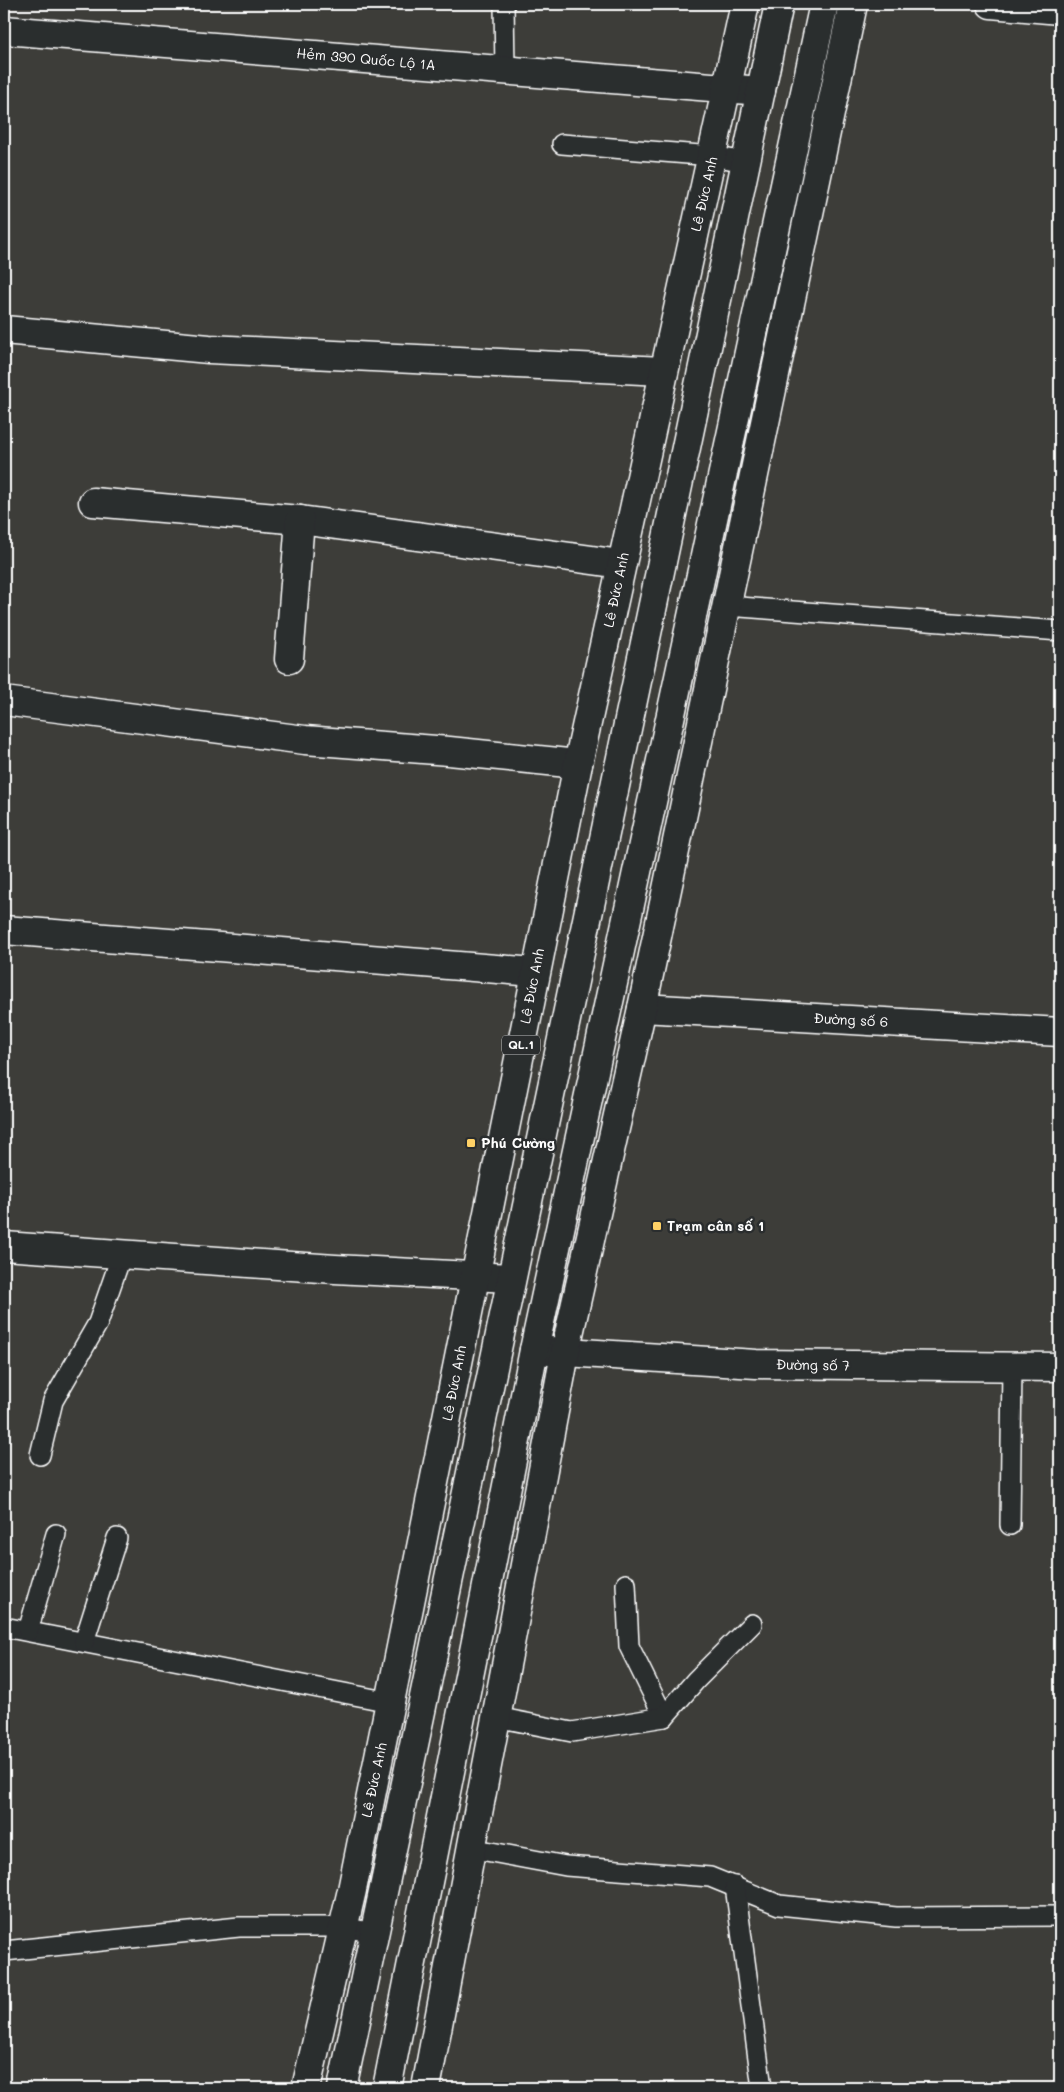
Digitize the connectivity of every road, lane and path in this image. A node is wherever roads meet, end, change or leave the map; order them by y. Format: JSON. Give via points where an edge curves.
{"nodes":[{"id":1,"x":504,"y":4,"type":"edge"},
{"id":2,"x":745,"y":4,"type":"edge"},
{"id":3,"x":779,"y":4,"type":"edge"},
{"id":4,"x":824,"y":4,"type":"edge"},
{"id":5,"x":853,"y":4,"type":"edge"},
{"id":6,"x":991,"y":4,"type":"edge"},
{"id":7,"x":1060,"y":10,"type":"edge"},
{"id":8,"x":4,"y":30,"type":"edge"},
{"id":9,"x":505,"y":70,"type":"junction"},
{"id":10,"x":728,"y":87,"type":"junction"},
{"id":11,"x":761,"y":90,"type":"junction"},
{"id":12,"x":562,"y":144,"type":"dead end"},
{"id":13,"x":712,"y":156,"type":"junction"},
{"id":14,"x":744,"y":162,"type":"junction"},
{"id":15,"x":4,"y":330,"type":"edge"},
{"id":16,"x":663,"y":371,"type":"junction"},
{"id":17,"x":93,"y":502,"type":"dead end"},
{"id":18,"x":300,"y":520,"type":"junction"},
{"id":19,"x":621,"y":564,"type":"junction"},
{"id":20,"x":727,"y":606,"type":"junction"},
{"id":21,"x":1060,"y":631,"type":"edge"},
{"id":22,"x":289,"y":658,"type":"dead end"},
{"id":23,"x":4,"y":701,"type":"edge"},
{"id":24,"x":578,"y":764,"type":"junction"},
{"id":25,"x":4,"y":930,"type":"edge"},
{"id":26,"x":535,"y":972,"type":"junction"},
{"id":27,"x":642,"y":1008,"type":"junction"},
{"id":28,"x":1060,"y":1032,"type":"edge"},
{"id":29,"x":4,"y":1246,"type":"edge"},
{"id":30,"x":122,"y":1254,"type":"junction"},
{"id":31,"x":476,"y":1275,"type":"junction"},
{"id":32,"x":510,"y":1278,"type":"junction"},
{"id":33,"x":534,"y":1350,"type":"junction"},
{"id":34,"x":565,"y":1353,"type":"junction"},
{"id":35,"x":1012,"y":1367,"type":"junction"},
{"id":36,"x":1060,"y":1367,"type":"edge"},
{"id":37,"x":40,"y":1455,"type":"dead end"},
{"id":38,"x":1010,"y":1525,"type":"dead end"},
{"id":39,"x":56,"y":1534,"type":"dead end"},
{"id":40,"x":118,"y":1538,"type":"dead end"},
{"id":41,"x":626,"y":1584,"type":"dead end"},
{"id":42,"x":752,"y":1624,"type":"dead end"},
{"id":43,"x":4,"y":1626,"type":"edge"},
{"id":44,"x":28,"y":1631,"type":"junction"},
{"id":45,"x":84,"y":1642,"type":"junction"},
{"id":46,"x":390,"y":1702,"type":"junction"},
{"id":47,"x":496,"y":1717,"type":"junction"},
{"id":48,"x":664,"y":1717,"type":"junction"},
{"id":49,"x":470,"y":1848,"type":"junction"},
{"id":50,"x":734,"y":1886,"type":"junction"},
{"id":51,"x":1060,"y":1916,"type":"edge"},
{"id":52,"x":343,"y":1927,"type":"junction"},
{"id":53,"x":374,"y":1933,"type":"junction"},
{"id":54,"x":4,"y":1951,"type":"edge"},
{"id":55,"x":306,"y":2088,"type":"edge"},
{"id":56,"x":342,"y":2088,"type":"edge"},
{"id":57,"x":387,"y":2088,"type":"edge"},
{"id":58,"x":426,"y":2088,"type":"edge"},
{"id":59,"x":762,"y":2088,"type":"edge"}],
"edges":[{"from":1,"to":9,"type":"lane"},
{"from":2,"to":10,"type":"main road","name":"Lê Đức Anh","number":"QL.1"},
{"from":3,"to":11,"type":"main road","number":"QL.1"},
{"from":4,"to":33,"type":"main road"},
{"from":5,"to":20,"type":"main road"},
{"from":6,"to":7,"type":"main road"},
{"from":8,"to":9,"type":"main road","name":"Hẻm 390 Quốc Lộ 1A"},
{"from":9,"to":10,"type":"main road","name":"Hẻm 390 Quốc Lộ 1A"},
{"from":10,"to":11,"type":"main road","name":"Hẻm 390 Quốc Lộ 1A"},
{"from":10,"to":13,"type":"main road","name":"Lê Đức Anh","number":"QL.1"},
{"from":11,"to":14,"type":"main road","number":"QL.1"},
{"from":12,"to":13,"type":"lane"},
{"from":13,"to":14,"type":"lane"},
{"from":13,"to":16,"type":"main road","name":"Lê Đức Anh","number":"QL.1"},
{"from":14,"to":32,"type":"main road","number":"QL.1"},
{"from":15,"to":16,"type":"main road","via":[[209,349]]},
{"from":16,"to":19,"type":"main road","name":"Lê Đức Anh","number":"QL.1"},
{"from":17,"to":18,"type":"main road"},
{"from":18,"to":19,"type":"main road"},
{"from":18,"to":22,"type":"main road"},
{"from":19,"to":24,"type":"main road","name":"Lê Đức Anh","number":"QL.1"},
{"from":20,"to":21,"type":"lane"},
{"from":20,"to":27,"type":"main road"},
{"from":23,"to":24,"type":"main road","via":[[304,740]]},
{"from":24,"to":26,"type":"main road","name":"Lê Đức Anh","number":"QL.1"},
{"from":25,"to":26,"type":"main road"},
{"from":26,"to":31,"type":"main road","name":"Lê Đức Anh","number":"QL.1"},
{"from":27,"to":28,"type":"main road","name":"Đường số 6"},
{"from":27,"to":34,"type":"main road"},
{"from":29,"to":30,"type":"main road"},
{"from":30,"to":31,"type":"main road"},
{"from":30,"to":37,"type":"lane","via":[[98,1323],[53,1401]]},
{"from":31,"to":32,"type":"main road"},
{"from":31,"to":46,"type":"main road","name":"Lê Đức Anh","number":"QL.1"},
{"from":32,"to":53,"type":"main road","number":"QL.1"},
{"from":33,"to":34,"type":"main road","name":"Đường số 7"},
{"from":33,"to":57,"type":"main road"},
{"from":34,"to":35,"type":"main road","name":"Đường số 7","via":[[756,1364]]},
{"from":34,"to":47,"type":"main road"},
{"from":35,"to":36,"type":"main road","name":"Đường số 7"},
{"from":35,"to":38,"type":"lane"},
{"from":39,"to":44,"type":"lane"},
{"from":40,"to":45,"type":"lane"},
{"from":41,"to":48,"type":"lane","via":[[629,1646]]},
{"from":42,"to":48,"type":"lane"},
{"from":43,"to":44,"type":"lane"},
{"from":44,"to":45,"type":"lane"},
{"from":45,"to":46,"type":"lane"},
{"from":46,"to":52,"type":"main road","name":"Lê Đức Anh","number":"QL.1"},
{"from":47,"to":48,"type":"lane","via":[[572,1732]]},
{"from":47,"to":49,"type":"main road"},
{"from":49,"to":50,"type":"lane","via":[[566,1866],[710,1877]]},
{"from":49,"to":58,"type":"main road"},
{"from":50,"to":51,"type":"lane","via":[[779,1905],[896,1917]]},
{"from":50,"to":59,"type":"lane"},
{"from":52,"to":53,"type":"lane"},
{"from":52,"to":54,"type":"lane","via":[[238,1928]]},
{"from":52,"to":55,"type":"main road","name":"Lê Đức Anh","number":"QL.1"},
{"from":53,"to":56,"type":"main road","number":"QL.1"}]}
